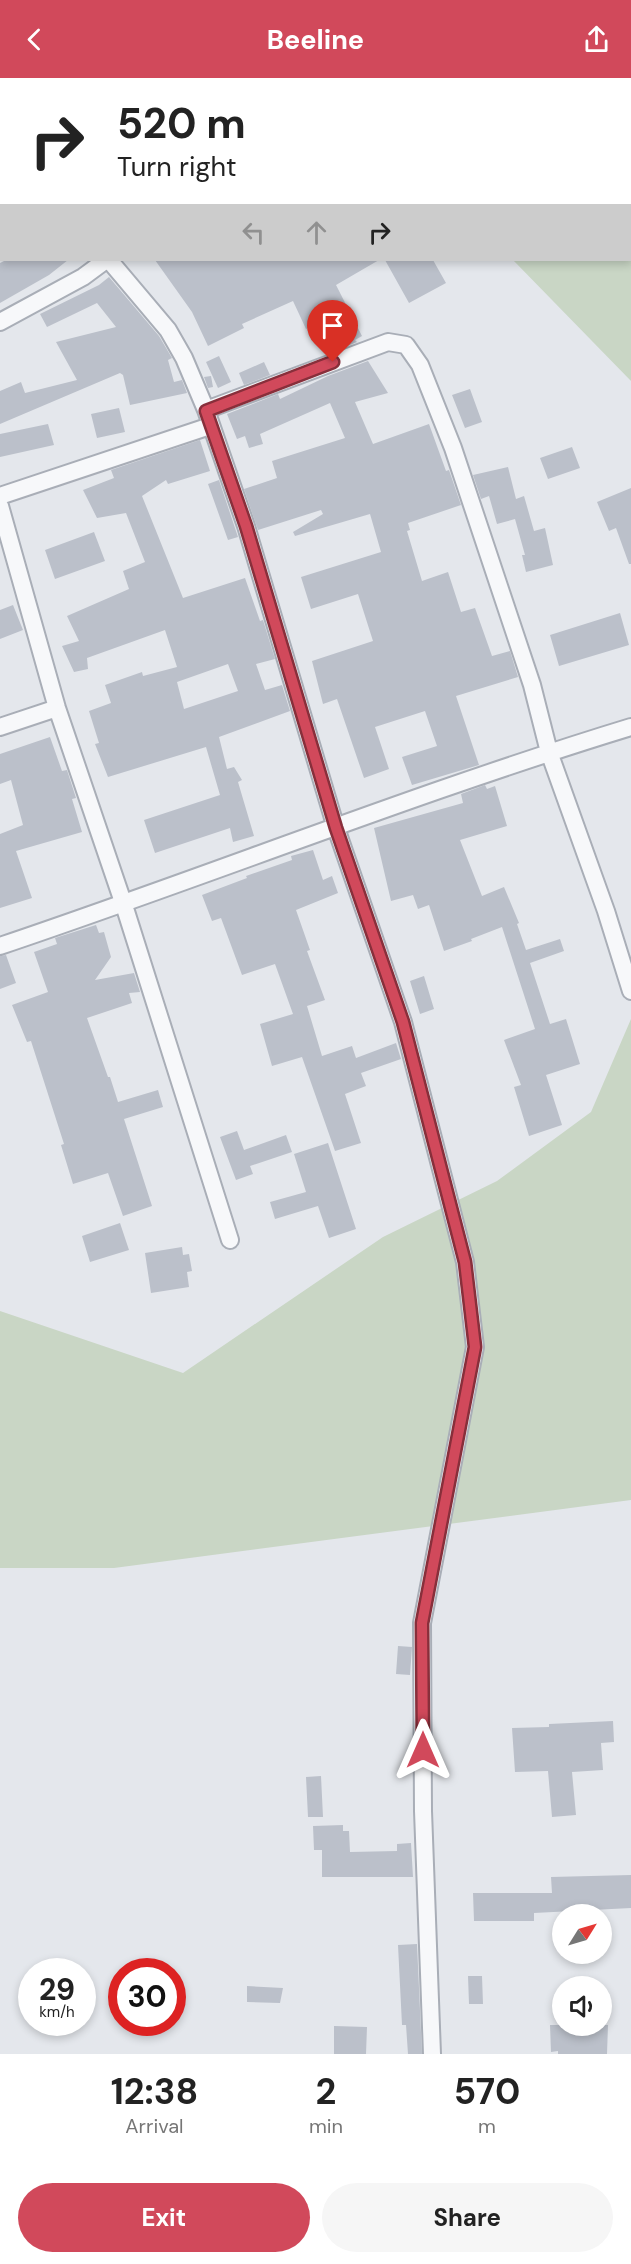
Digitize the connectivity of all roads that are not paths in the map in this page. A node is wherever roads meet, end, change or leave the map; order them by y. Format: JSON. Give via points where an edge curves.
{"nodes":[{"id":1,"x":107,"y":261,"type":"edge"},
{"id":2,"x":109,"y":261,"type":"edge"},
{"id":3,"x":0,"y":322,"type":"edge"},
{"id":4,"x":208,"y":418,"type":"junction"},
{"id":5,"x":0,"y":496,"type":"edge"},
{"id":6,"x":0,"y":506,"type":"edge"},
{"id":7,"x":57,"y":708,"type":"junction"},
{"id":8,"x":0,"y":727,"type":"edge"},
{"id":9,"x":631,"y":727,"type":"edge"},
{"id":10,"x":549,"y":752,"type":"junction"},
{"id":11,"x":336,"y":828,"type":"junction"},
{"id":12,"x":124,"y":905,"type":"junction"},
{"id":13,"x":0,"y":946,"type":"edge"},
{"id":14,"x":631,"y":991,"type":"edge"},
{"id":15,"x":230,"y":1239,"type":"dead end"},
{"id":16,"x":432,"y":2054,"type":"edge"}],
"edges":[{"from":1,"to":3,"type":"street"},
{"from":2,"to":4,"type":"street","via":[[168,330]]},
{"from":4,"to":5,"type":"street"},
{"from":4,"to":10,"type":"street","via":[[388,342],[406,345],[420,365],[453,448],[532,685]]},
{"from":4,"to":11,"type":"street","via":[[246,526]]},
{"from":6,"to":7,"type":"street"},
{"from":7,"to":8,"type":"street"},
{"from":7,"to":12,"type":"street"},
{"from":9,"to":10,"type":"street"},
{"from":10,"to":11,"type":"street"},
{"from":10,"to":14,"type":"street"},
{"from":11,"to":12,"type":"street"},
{"from":11,"to":16,"type":"street","via":[[403,1022],[465,1262],[475,1347],[422,1623],[423,1811]]},
{"from":12,"to":13,"type":"street"},
{"from":12,"to":15,"type":"street"}]}
